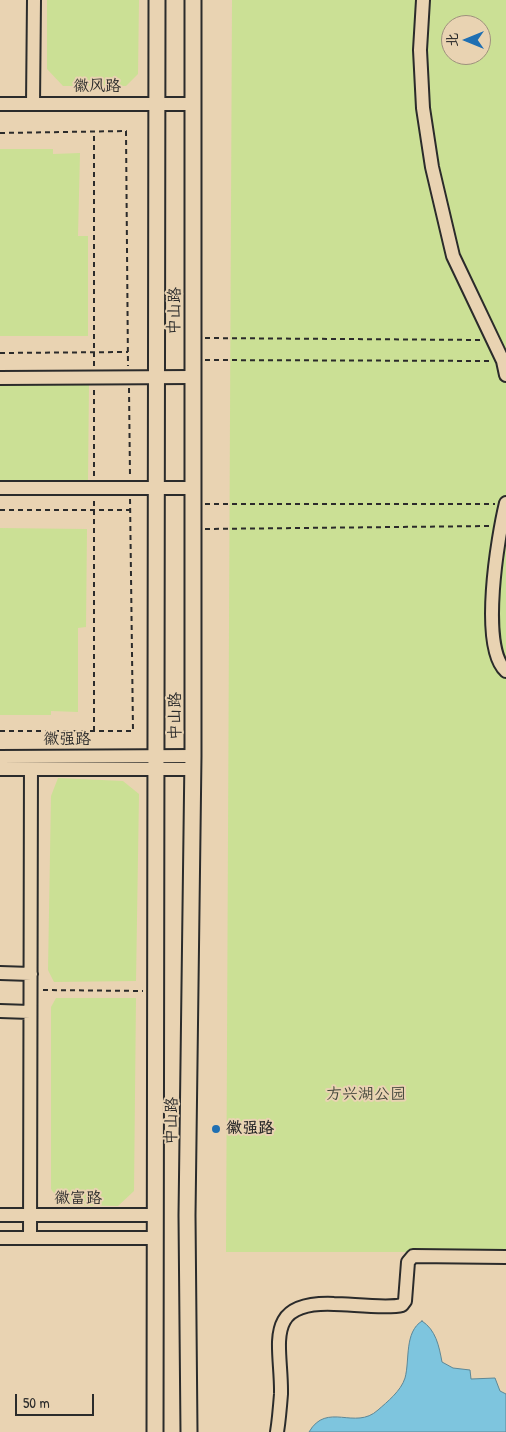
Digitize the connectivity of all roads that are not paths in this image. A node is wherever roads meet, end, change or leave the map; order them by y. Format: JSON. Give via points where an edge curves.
{"nodes":[{"id":1,"x":34,"y":0,"type":"edge"},
{"id":2,"x":157,"y":0,"type":"edge"},
{"id":3,"x":193,"y":0,"type":"edge"},
{"id":4,"x":423,"y":0,"type":"edge"},
{"id":5,"x":0,"y":95,"type":"edge"},
{"id":6,"x":33,"y":100,"type":"junction"},
{"id":7,"x":157,"y":100,"type":"junction"},
{"id":8,"x":193,"y":100,"type":"junction"},
{"id":9,"x":0,"y":104,"type":"edge"},
{"id":10,"x":506,"y":375,"type":"edge"},
{"id":11,"x":156,"y":377,"type":"junction"},
{"id":12,"x":192,"y":377,"type":"junction"},
{"id":13,"x":0,"y":378,"type":"edge"},
{"id":14,"x":0,"y":488,"type":"edge"},
{"id":15,"x":156,"y":488,"type":"junction"},
{"id":16,"x":192,"y":488,"type":"junction"},
{"id":17,"x":506,"y":504,"type":"edge"},
{"id":18,"x":506,"y":671,"type":"edge"},
{"id":19,"x":0,"y":757,"type":"edge"},
{"id":20,"x":156,"y":762,"type":"junction"},
{"id":21,"x":31,"y":763,"type":"junction"},
{"id":22,"x":193,"y":763,"type":"junction"},
{"id":23,"x":0,"y":769,"type":"edge"},
{"id":24,"x":0,"y":973,"type":"edge"},
{"id":25,"x":30,"y":974,"type":"junction"},
{"id":26,"x":0,"y":1011,"type":"edge"},
{"id":27,"x":30,"y":1012,"type":"junction"},
{"id":28,"x":0,"y":1215,"type":"edge"},
{"id":29,"x":30,"y":1215,"type":"junction"},
{"id":30,"x":155,"y":1215,"type":"junction"},
{"id":31,"x":0,"y":1238,"type":"edge"},
{"id":32,"x":30,"y":1238,"type":"junction"},
{"id":33,"x":155,"y":1238,"type":"junction"},
{"id":34,"x":506,"y":1257,"type":"edge"},
{"id":35,"x":155,"y":1432,"type":"edge"},
{"id":36,"x":189,"y":1432,"type":"edge"},
{"id":37,"x":277,"y":1432,"type":"edge"}],
"edges":[{"from":1,"to":6,"type":"street"},
{"from":2,"to":7,"type":"main road","name":"中山路"},
{"from":3,"to":8,"type":"main road","name":"中山路"},
{"from":4,"to":10,"type":"street","via":[[420,50],[423,108],[432,167],[453,256],[504,361]]},
{"from":5,"to":6,"type":"street","name":"徽风路"},
{"from":6,"to":7,"type":"street","name":"徽风路"},
{"from":6,"to":9,"type":"street","name":"徽风路"},
{"from":7,"to":8,"type":"street","name":"徽风路"},
{"from":7,"to":11,"type":"main road","name":"中山路"},
{"from":8,"to":12,"type":"main road","name":"中山路"},
{"from":11,"to":12,"type":"street"},
{"from":11,"to":13,"type":"street"},
{"from":11,"to":15,"type":"main road","name":"中山路"},
{"from":12,"to":16,"type":"main road","name":"中山路"},
{"from":14,"to":15,"type":"street"},
{"from":15,"to":16,"type":"street"},
{"from":15,"to":20,"type":"main road","name":"中山路"},
{"from":16,"to":22,"type":"main road","name":"中山路"},
{"from":17,"to":18,"type":"street","via":[[500,526],[492,629],[495,651]]},
{"from":19,"to":21,"type":"street","name":"徽强路"},
{"from":20,"to":21,"type":"street","name":"徽强路"},
{"from":20,"to":22,"type":"street","name":"徽强路"},
{"from":20,"to":30,"type":"main road","name":"中山路"},
{"from":21,"to":23,"type":"street","name":"徽强路"},
{"from":21,"to":25,"type":"street"},
{"from":22,"to":36,"type":"main road","name":"中山路"},
{"from":24,"to":25,"type":"street"},
{"from":25,"to":27,"type":"street"},
{"from":26,"to":27,"type":"street"},
{"from":27,"to":29,"type":"street"},
{"from":28,"to":29,"type":"street","name":"徽富路"},
{"from":29,"to":30,"type":"street","name":"徽富路"},
{"from":29,"to":32,"type":"street"},
{"from":30,"to":33,"type":"main road","name":"中山路"},
{"from":31,"to":32,"type":"street"},
{"from":32,"to":33,"type":"street"},
{"from":33,"to":35,"type":"main road","name":"中山路"},
{"from":34,"to":37,"type":"street","via":[[413,1256],[408,1262],[402,1305],[317,1303],[294,1311],[284,1319],[279,1330],[281,1394]]}]}
